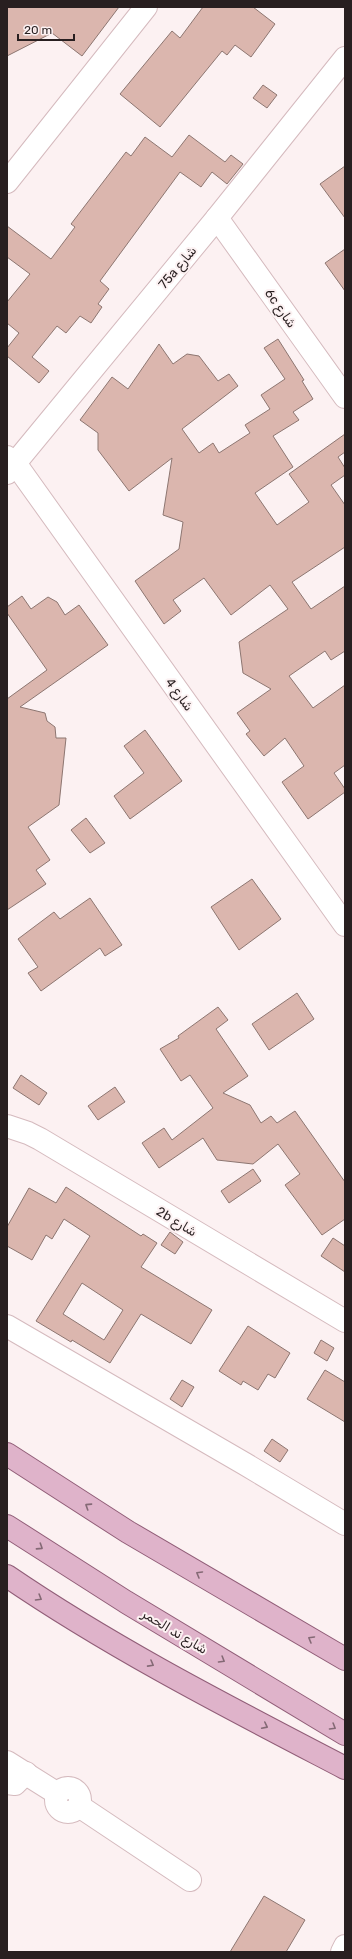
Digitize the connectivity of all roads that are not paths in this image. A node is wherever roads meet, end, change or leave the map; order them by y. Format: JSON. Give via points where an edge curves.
{"nodes":[{"id":1,"x":146,"y":7,"type":"edge"},
{"id":2,"x":345,"y":58,"type":"edge"},
{"id":3,"x":7,"y":182,"type":"edge"},
{"id":4,"x":217,"y":218,"type":"junction"},
{"id":5,"x":345,"y":398,"type":"edge"},
{"id":6,"x":10,"y":464,"type":"edge"},
{"id":7,"x":345,"y":925,"type":"edge"},
{"id":8,"x":7,"y":1126,"type":"edge"},
{"id":9,"x":345,"y":1321,"type":"edge"},
{"id":10,"x":7,"y":1326,"type":"edge"},
{"id":11,"x":7,"y":1454,"type":"edge"},
{"id":12,"x":345,"y":1524,"type":"edge"},
{"id":13,"x":7,"y":1526,"type":"edge"},
{"id":14,"x":7,"y":1576,"type":"edge"},
{"id":15,"x":345,"y":1659,"type":"edge"},
{"id":16,"x":345,"y":1734,"type":"edge"},
{"id":17,"x":7,"y":1762,"type":"edge"},
{"id":18,"x":345,"y":1768,"type":"edge"},
{"id":19,"x":17,"y":1778,"type":"edge"},
{"id":20,"x":190,"y":1880,"type":"dead end"},
{"id":21,"x":345,"y":1946,"type":"edge"},
{"id":22,"x":342,"y":1952,"type":"edge"}],
"edges":[{"from":1,"to":3,"type":"street"},
{"from":2,"to":4,"type":"street","name":"75a شارع"},
{"from":4,"to":5,"type":"street","name":"6c شارع"},
{"from":4,"to":6,"type":"street","name":"75a شارع"},
{"from":6,"to":7,"type":"street","name":"شارع 4"},
{"from":8,"to":9,"type":"street","name":"2b شارع","via":[[40,1139]]},
{"from":10,"to":12,"type":"street"},
{"from":15,"to":11,"type":"main road","one_way":true,"via":[[128,1532]]},
{"from":13,"to":16,"type":"main road","name":"شارع ند الحمر","one_way":true,"via":[[126,1602]]},
{"from":14,"to":18,"type":"main road","one_way":true,"via":[[130,1652]]},
{"from":17,"to":19,"type":"street"},
{"from":19,"to":20,"type":"street","via":[[58,1794],[69,1788],[75,1790],[79,1794],[79,1806]]},
{"from":21,"to":22,"type":"street"}]}
